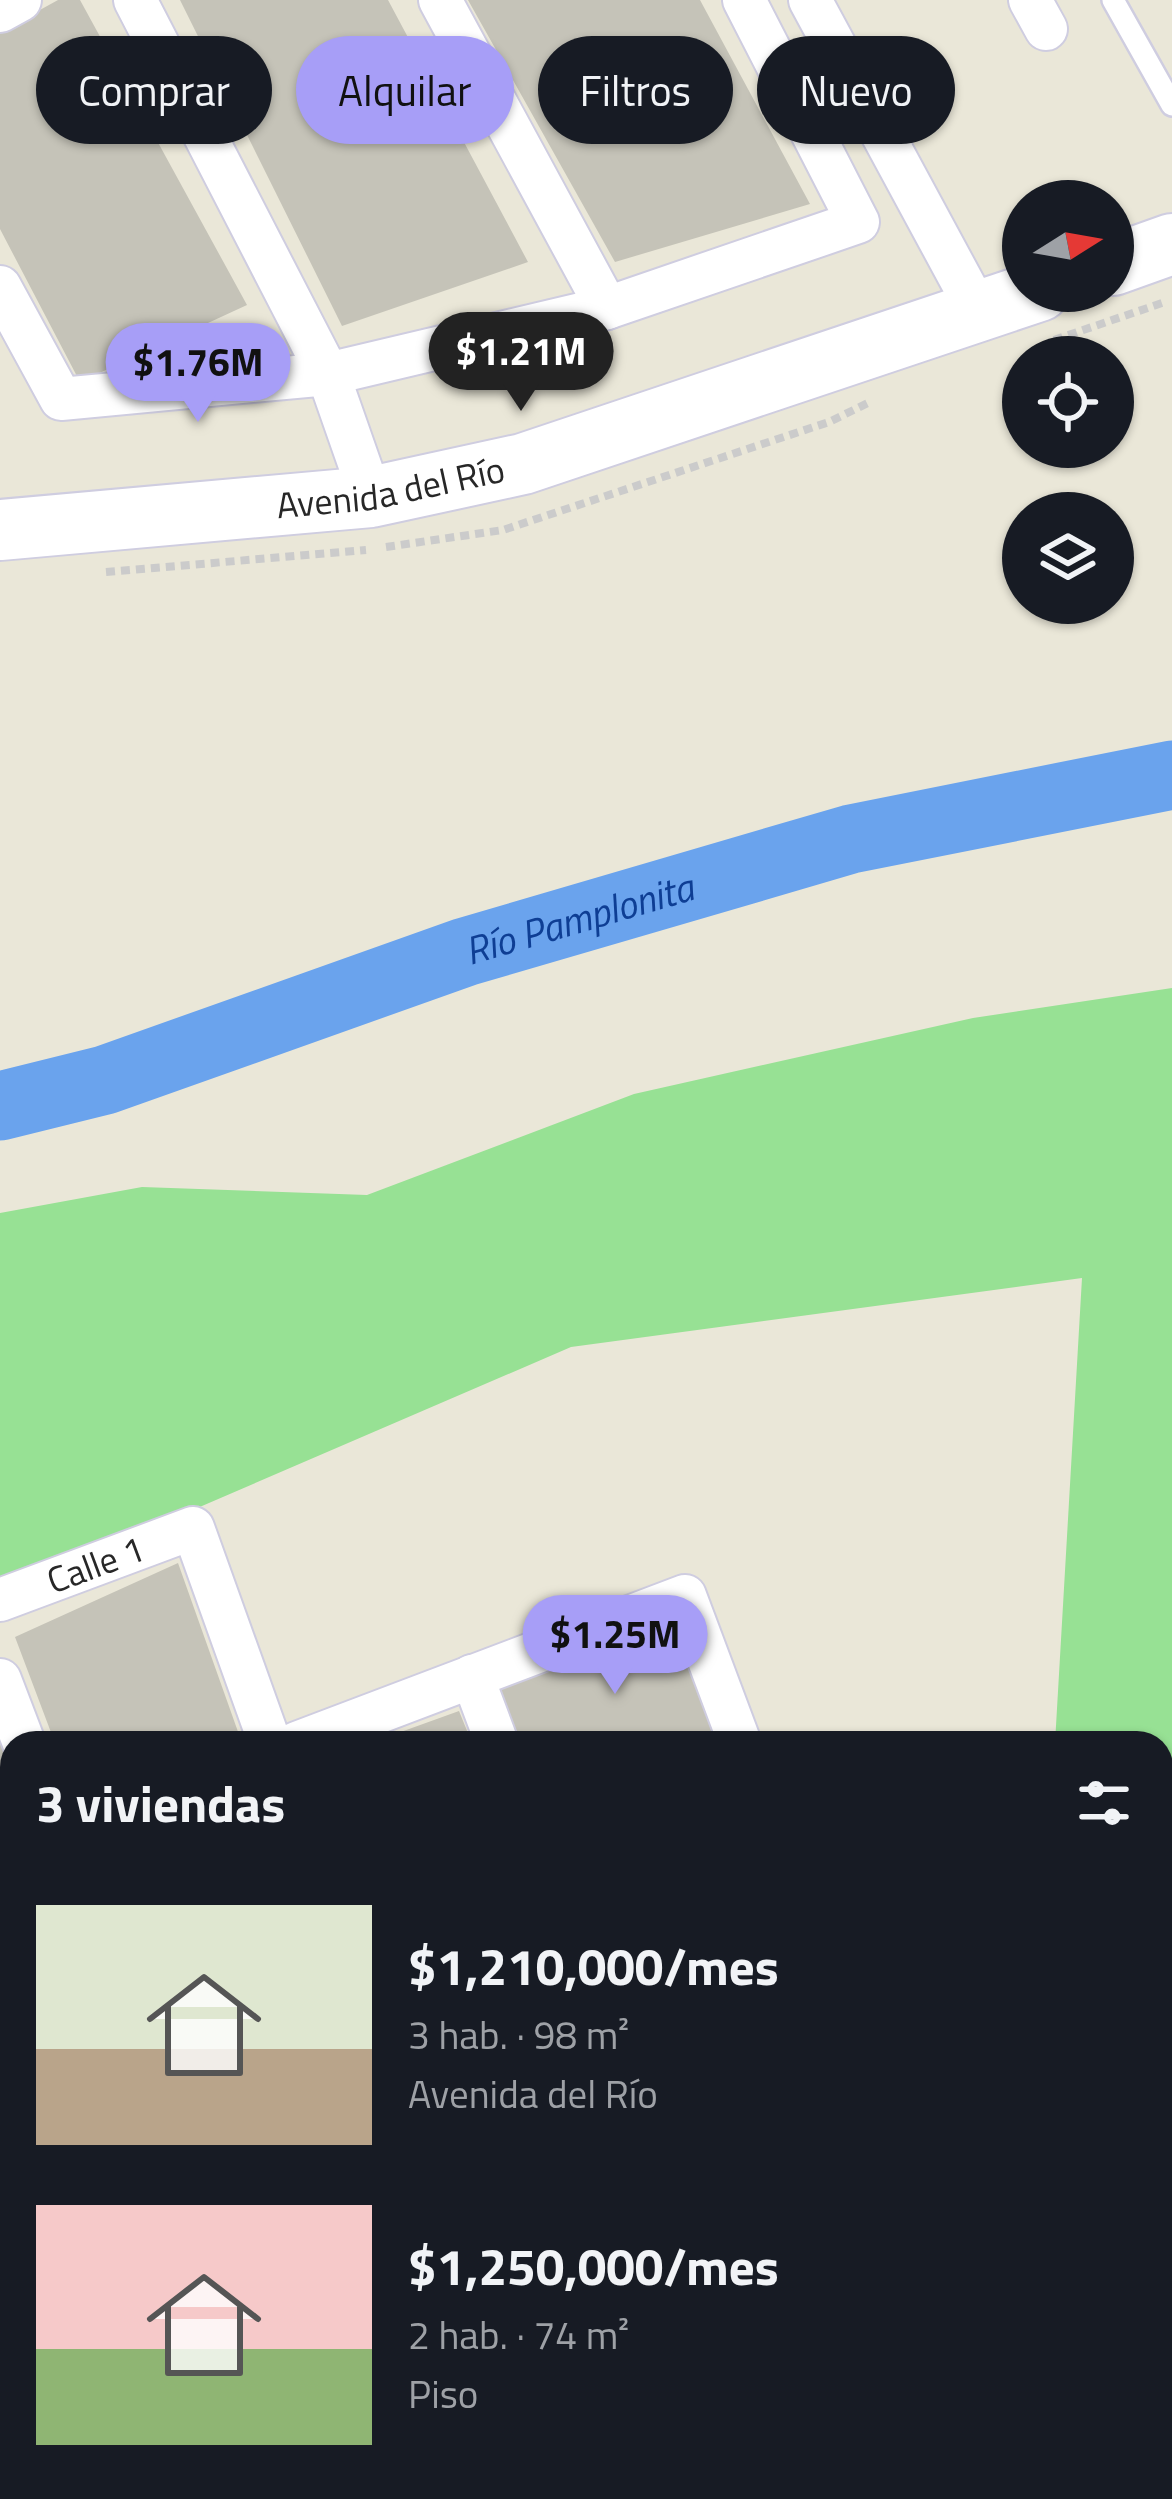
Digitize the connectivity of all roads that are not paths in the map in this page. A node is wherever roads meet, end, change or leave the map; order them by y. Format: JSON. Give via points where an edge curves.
{"nodes":[{"id":1,"x":20,"y":0,"type":"edge"},
{"id":2,"x":135,"y":0,"type":"edge"},
{"id":3,"x":440,"y":0,"type":"edge"},
{"id":4,"x":744,"y":0,"type":"edge"},
{"id":5,"x":811,"y":0,"type":"edge"},
{"id":6,"x":1113,"y":0,"type":"edge"},
{"id":7,"x":0,"y":10,"type":"edge"},
{"id":8,"x":1172,"y":105,"type":"edge"},
{"id":9,"x":1172,"y":244,"type":"edge"},
{"id":10,"x":1134,"y":258,"type":"edge"},
{"id":11,"x":0,"y":287,"type":"edge"},
{"id":12,"x":1002,"y":305,"type":"edge"},
{"id":13,"x":607,"y":308,"type":"junction"},
{"id":14,"x":979,"y":313,"type":"junction"},
{"id":15,"x":328,"y":374,"type":"junction"},
{"id":16,"x":371,"y":496,"type":"junction"},
{"id":17,"x":0,"y":530,"type":"edge"},
{"id":18,"x":0,"y":1600,"type":"edge"},
{"id":19,"x":472,"y":1676,"type":"junction"},
{"id":20,"x":0,"y":1681,"type":"edge"},
{"id":21,"x":19,"y":1731,"type":"edge"},
{"id":22,"x":266,"y":1731,"type":"edge"},
{"id":23,"x":328,"y":1731,"type":"edge"},
{"id":24,"x":493,"y":1731,"type":"edge"},
{"id":25,"x":736,"y":1731,"type":"edge"}],
"edges":[{"from":1,"to":7,"type":"street"},
{"from":2,"to":15,"type":"street"},
{"from":3,"to":13,"type":"street"},
{"from":4,"to":13,"type":"street","via":[[858,222]]},
{"from":5,"to":14,"type":"street"},
{"from":6,"to":8,"type":"lane"},
{"from":9,"to":10,"type":"main road"},
{"from":11,"to":15,"type":"street","via":[[61,399]]},
{"from":12,"to":14,"type":"main road","name":"Avenida del Río"},
{"from":13,"to":15,"type":"street"},
{"from":14,"to":16,"type":"main road","name":"Avenida del Río","via":[[523,464]]},
{"from":15,"to":16,"type":"street"},
{"from":16,"to":17,"type":"main road","name":"Avenida del Río"},
{"from":18,"to":22,"type":"street","name":"Calle 1","via":[[193,1528]]},
{"from":19,"to":23,"type":"street"},
{"from":19,"to":24,"type":"street"},
{"from":19,"to":25,"type":"street","via":[[685,1596]]},
{"from":20,"to":21,"type":"street"}]}
